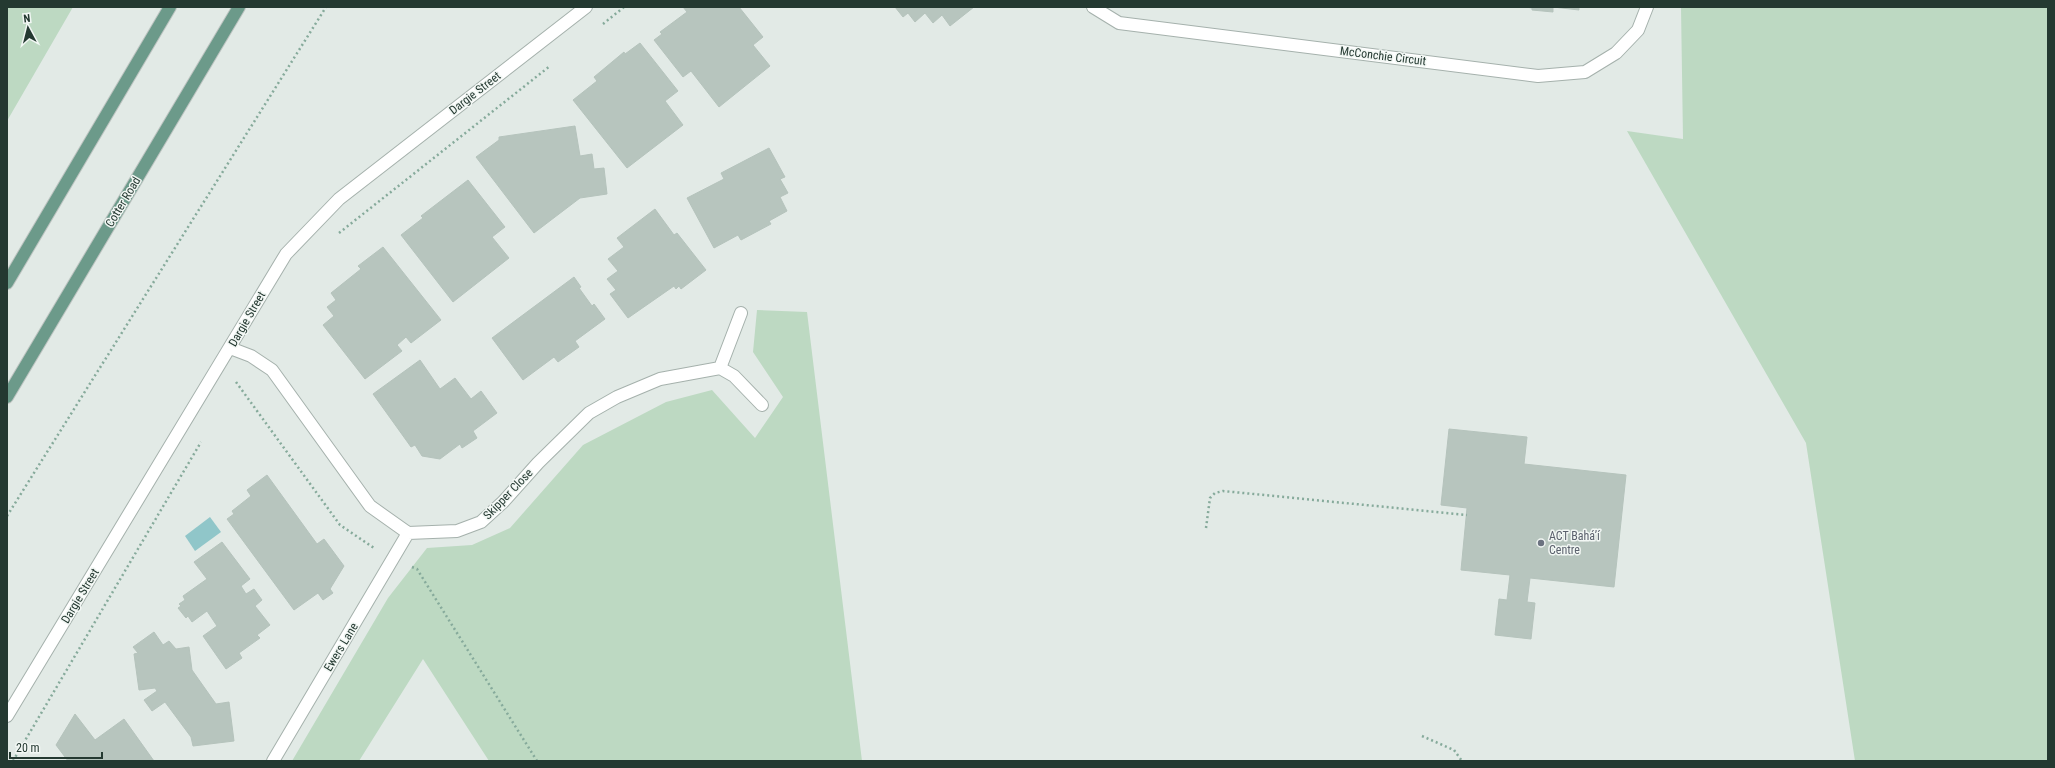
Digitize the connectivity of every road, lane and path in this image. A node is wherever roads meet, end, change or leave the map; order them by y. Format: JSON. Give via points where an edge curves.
{"nodes":[{"id":1,"x":170,"y":7,"type":"edge"},
{"id":2,"x":239,"y":7,"type":"edge"},
{"id":3,"x":326,"y":7,"type":"edge"},
{"id":4,"x":586,"y":7,"type":"edge"},
{"id":5,"x":1093,"y":7,"type":"edge"},
{"id":6,"x":1647,"y":7,"type":"edge"},
{"id":7,"x":7,"y":283,"type":"edge"},
{"id":8,"x":741,"y":313,"type":"dead end"},
{"id":9,"x":230,"y":348,"type":"junction"},
{"id":10,"x":720,"y":368,"type":"junction"},
{"id":11,"x":7,"y":398,"type":"edge"},
{"id":12,"x":762,"y":405,"type":"dead end"},
{"id":13,"x":1466,"y":515,"type":"dead end"},
{"id":14,"x":7,"y":516,"type":"edge"},
{"id":15,"x":1206,"y":528,"type":"dead end"},
{"id":16,"x":408,"y":533,"type":"junction"},
{"id":17,"x":7,"y":716,"type":"edge"},
{"id":18,"x":1422,"y":736,"type":"dead end"},
{"id":19,"x":273,"y":761,"type":"edge"},
{"id":20,"x":1462,"y":761,"type":"edge"}],
"edges":[{"from":1,"to":7,"type":"main road"},
{"from":2,"to":11,"type":"main road","name":"Cotter Road"},
{"from":3,"to":14,"type":"path"},
{"from":4,"to":9,"type":"street","name":"Dargie Street","via":[[339,199],[286,254]]},
{"from":5,"to":6,"type":"street","name":"McConchie Circuit","via":[[1119,23],[1538,76],[1585,72],[1616,53],[1638,30]]},
{"from":8,"to":10,"type":"street"},
{"from":9,"to":16,"type":"street","via":[[251,356],[272,370],[370,506]]},
{"from":9,"to":17,"type":"street","name":"Dargie Street"},
{"from":10,"to":12,"type":"street","via":[[734,376]]},
{"from":10,"to":16,"type":"street","name":"Skipper Close","via":[[660,379],[617,397],[588,413],[481,522],[458,531]]},
{"from":13,"to":15,"type":"path","via":[[1224,491],[1215,493],[1210,498]]},
{"from":16,"to":19,"type":"street","name":"Ewers Lane"},
{"from":18,"to":20,"type":"path","via":[[1454,750]]}]}
